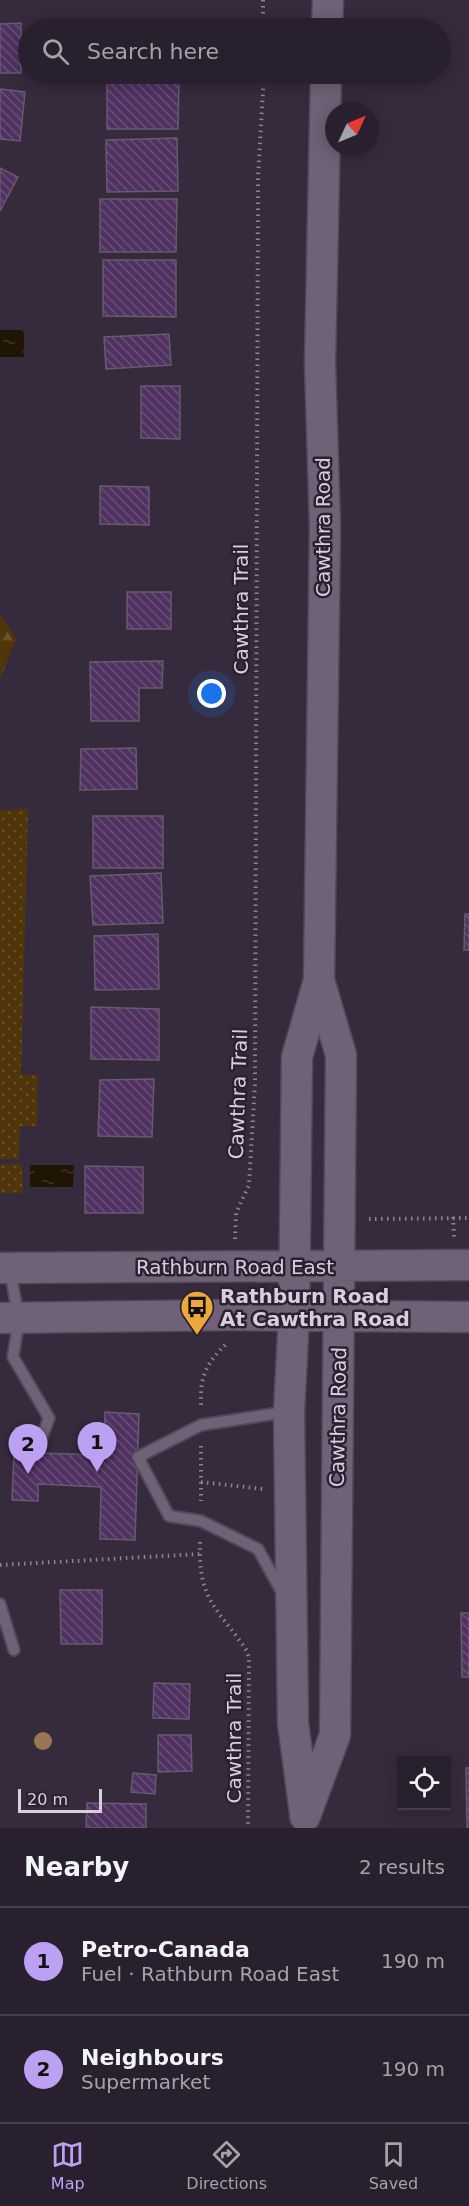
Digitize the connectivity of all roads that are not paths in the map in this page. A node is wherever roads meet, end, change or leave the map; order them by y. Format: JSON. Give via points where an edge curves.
{"nodes":[{"id":1,"x":328,"y":0,"type":"edge"},
{"id":2,"x":327,"y":18,"type":"edge"},
{"id":3,"x":326,"y":84,"type":"edge"},
{"id":4,"x":319,"y":980,"type":"junction"},
{"id":5,"x":469,"y":1265,"type":"edge"},
{"id":6,"x":340,"y":1266,"type":"junction"},
{"id":7,"x":294,"y":1267,"type":"junction"},
{"id":8,"x":4,"y":1268,"type":"edge"},
{"id":9,"x":294,"y":1316,"type":"junction"},
{"id":10,"x":339,"y":1316,"type":"junction"},
{"id":11,"x":469,"y":1317,"type":"edge"},
{"id":12,"x":10,"y":1318,"type":"edge"},
{"id":13,"x":289,"y":1411,"type":"junction"},
{"id":14,"x":36,"y":1453,"type":"dead end"},
{"id":15,"x":0,"y":1604,"type":"edge"},
{"id":16,"x":290,"y":1608,"type":"junction"},
{"id":17,"x":14,"y":1650,"type":"dead end"},
{"id":18,"x":305,"y":1822,"type":"edge"}],
"edges":[{"from":1,"to":2,"type":"main road"},
{"from":3,"to":4,"type":"main road","name":"Cawthra Road","via":[[320,363],[325,527]]},
{"from":4,"to":6,"type":"main road","name":"Cawthra Road","via":[[341,1055]]},
{"from":4,"to":7,"type":"main road","name":"Cawthra Road","via":[[297,1057]]},
{"from":5,"to":6,"type":"main road","name":"Rathburn Road East"},
{"from":6,"to":7,"type":"main road","name":"Rathburn Road East"},
{"from":6,"to":10,"type":"main road","name":"Cawthra Road"},
{"from":7,"to":8,"type":"main road","name":"Rathburn Road East"},
{"from":7,"to":9,"type":"main road","name":"Cawthra Road"},
{"from":8,"to":12,"type":"lane"},
{"from":9,"to":10,"type":"main road"},
{"from":9,"to":12,"type":"main road"},
{"from":9,"to":13,"type":"main road","name":"Cawthra Road"},
{"from":10,"to":11,"type":"main road"},
{"from":10,"to":18,"type":"main road","name":"Cawthra Road","via":[[335,1735]]},
{"from":12,"to":14,"type":"lane","via":[[13,1357],[49,1418]]},
{"from":13,"to":16,"type":"main road","name":"Cawthra Road"},
{"from":13,"to":16,"type":"lane","via":[[201,1425],[138,1457],[169,1516],[201,1521],[258,1548]]},
{"from":15,"to":17,"type":"lane"},
{"from":16,"to":18,"type":"main road","name":"Cawthra Road","via":[[293,1735]]}]}
